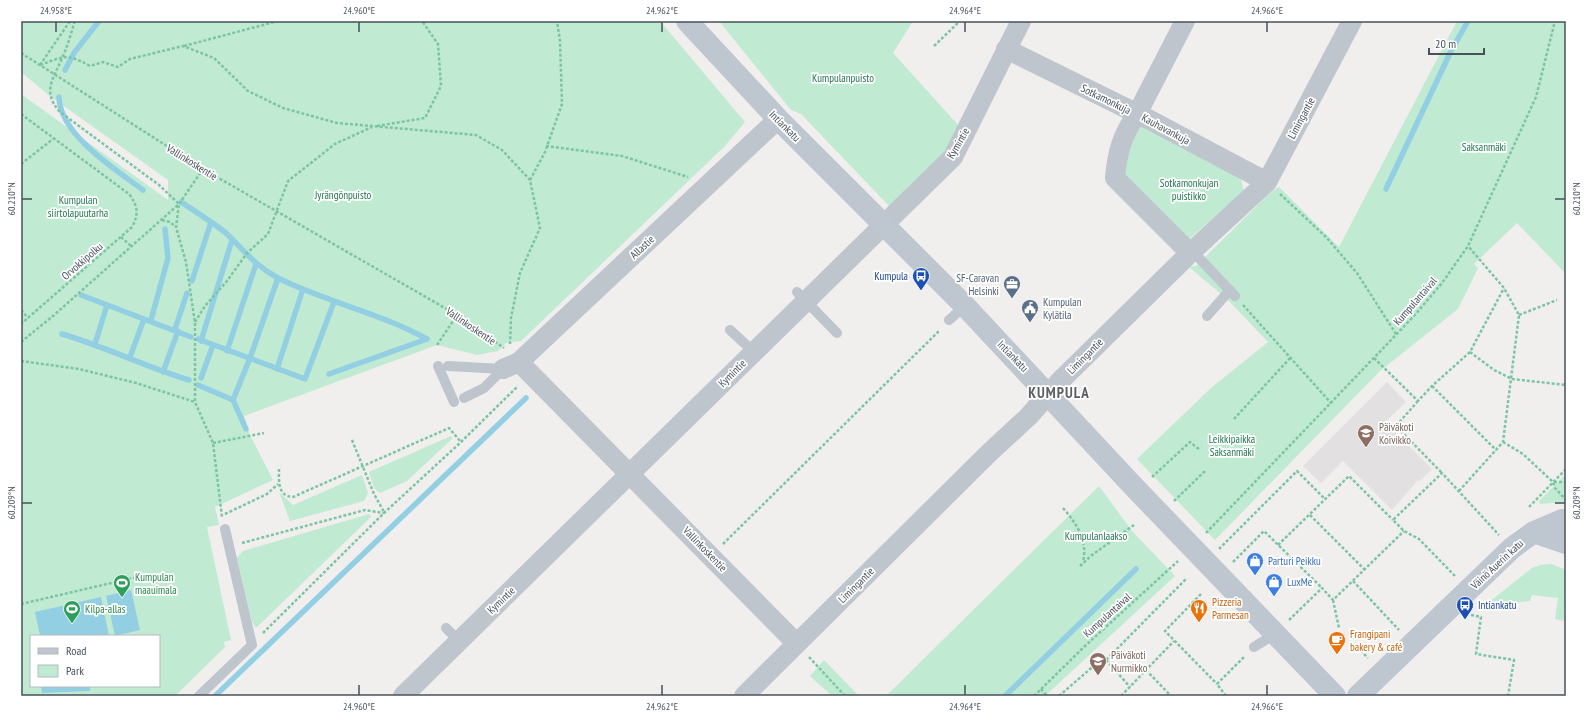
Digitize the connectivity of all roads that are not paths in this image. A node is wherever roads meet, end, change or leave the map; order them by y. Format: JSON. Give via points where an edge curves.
{"nodes":[{"id":1,"x":687,"y":21,"type":"edge"},
{"id":2,"x":1020,"y":21,"type":"edge"},
{"id":3,"x":1185,"y":21,"type":"edge"},
{"id":4,"x":1352,"y":21,"type":"edge"},
{"id":5,"x":1006,"y":49,"type":"junction"},
{"id":6,"x":1137,"y":114,"type":"junction"},
{"id":7,"x":778,"y":119,"type":"junction"},
{"id":8,"x":1267,"y":182,"type":"junction"},
{"id":9,"x":883,"y":225,"type":"junction"},
{"id":10,"x":1190,"y":253,"type":"junction"},
{"id":11,"x":802,"y":296,"type":"junction"},
{"id":12,"x":1207,"y":316,"type":"dead end"},
{"id":13,"x":730,"y":330,"type":"dead end"},
{"id":14,"x":838,"y":333,"type":"dead end"},
{"id":15,"x":754,"y":352,"type":"junction"},
{"id":16,"x":515,"y":364,"type":"junction"},
{"id":17,"x":1048,"y":395,"type":"junction"},
{"id":18,"x":464,"y":398,"type":"dead end"},
{"id":19,"x":454,"y":402,"type":"dead end"},
{"id":20,"x":630,"y":474,"type":"junction"},
{"id":21,"x":1566,"y":520,"type":"edge"},
{"id":22,"x":225,"y":528,"type":"road end"},
{"id":23,"x":1534,"y":532,"type":"junction"},
{"id":24,"x":1566,"y":543,"type":"edge"},
{"id":25,"x":1275,"y":634,"type":"junction"},
{"id":26,"x":796,"y":643,"type":"junction"},
{"id":27,"x":1254,"y":647,"type":"road end"},
{"id":28,"x":199,"y":696,"type":"edge"},
{"id":29,"x":403,"y":696,"type":"edge"},
{"id":30,"x":744,"y":696,"type":"edge"},
{"id":31,"x":1335,"y":696,"type":"edge"},
{"id":32,"x":1358,"y":696,"type":"edge"}],
"edges":[{"from":1,"to":7,"type":"street","name":"Intiankatu"},
{"from":2,"to":5,"type":"street","name":"Kymintie"},
{"from":3,"to":6,"type":"street","name":"Kauhavankuja"},
{"from":4,"to":8,"type":"street","name":"Limingantie"},
{"from":5,"to":6,"type":"street","name":"Sotkamonkuja"},
{"from":5,"to":9,"type":"street","name":"Kymintie","via":[[953,157]]},
{"from":6,"to":8,"type":"street","name":"Kauhavankuja"},
{"from":6,"to":10,"type":"street","name":"Sotkamonkuja","via":[[1127,128],[1117,156],[1115,178]]},
{"from":7,"to":9,"type":"street","name":"Intiankatu"},
{"from":7,"to":16,"type":"street","name":"Allastie"},
{"from":8,"to":10,"type":"street","name":"Limingantie"},
{"from":9,"to":11,"type":"street","name":"Kymintie"},
{"from":9,"to":17,"type":"street","name":"Intiankatu","via":[[957,313]]},
{"from":10,"to":12,"type":"lane","via":[[1199,258],[1232,293]]},
{"from":10,"to":17,"type":"street","name":"Limingantie"},
{"from":11,"to":14,"type":"lane"},
{"from":11,"to":15,"type":"street","name":"Kymintie"},
{"from":13,"to":15,"type":"lane"},
{"from":15,"to":20,"type":"street","name":"Kymintie"},
{"from":16,"to":18,"type":"lane","via":[[484,388]]},
{"from":16,"to":19,"type":"lane","via":[[443,366]]},
{"from":16,"to":20,"type":"street","name":"Vallinkoskentie"},
{"from":17,"to":25,"type":"street","name":"Intiankatu","via":[[1196,543]]},
{"from":17,"to":26,"type":"street","name":"Limingantie"},
{"from":20,"to":26,"type":"street","name":"Vallinkoskentie"},
{"from":20,"to":29,"type":"street","name":"Kymintie","via":[[453,634]]},
{"from":21,"to":23,"type":"street","name":"Väinö Auerin katu"},
{"from":22,"to":28,"type":"lane","via":[[252,645]]},
{"from":23,"to":24,"type":"street","name":"Väinö Auerin katu"},
{"from":23,"to":32,"type":"street","name":"Väinö Auerin katu","via":[[1512,548]]},
{"from":25,"to":27,"type":"lane"},
{"from":25,"to":31,"type":"street","name":"Intiankatu"},
{"from":26,"to":30,"type":"street","name":"Limingantie"}]}
